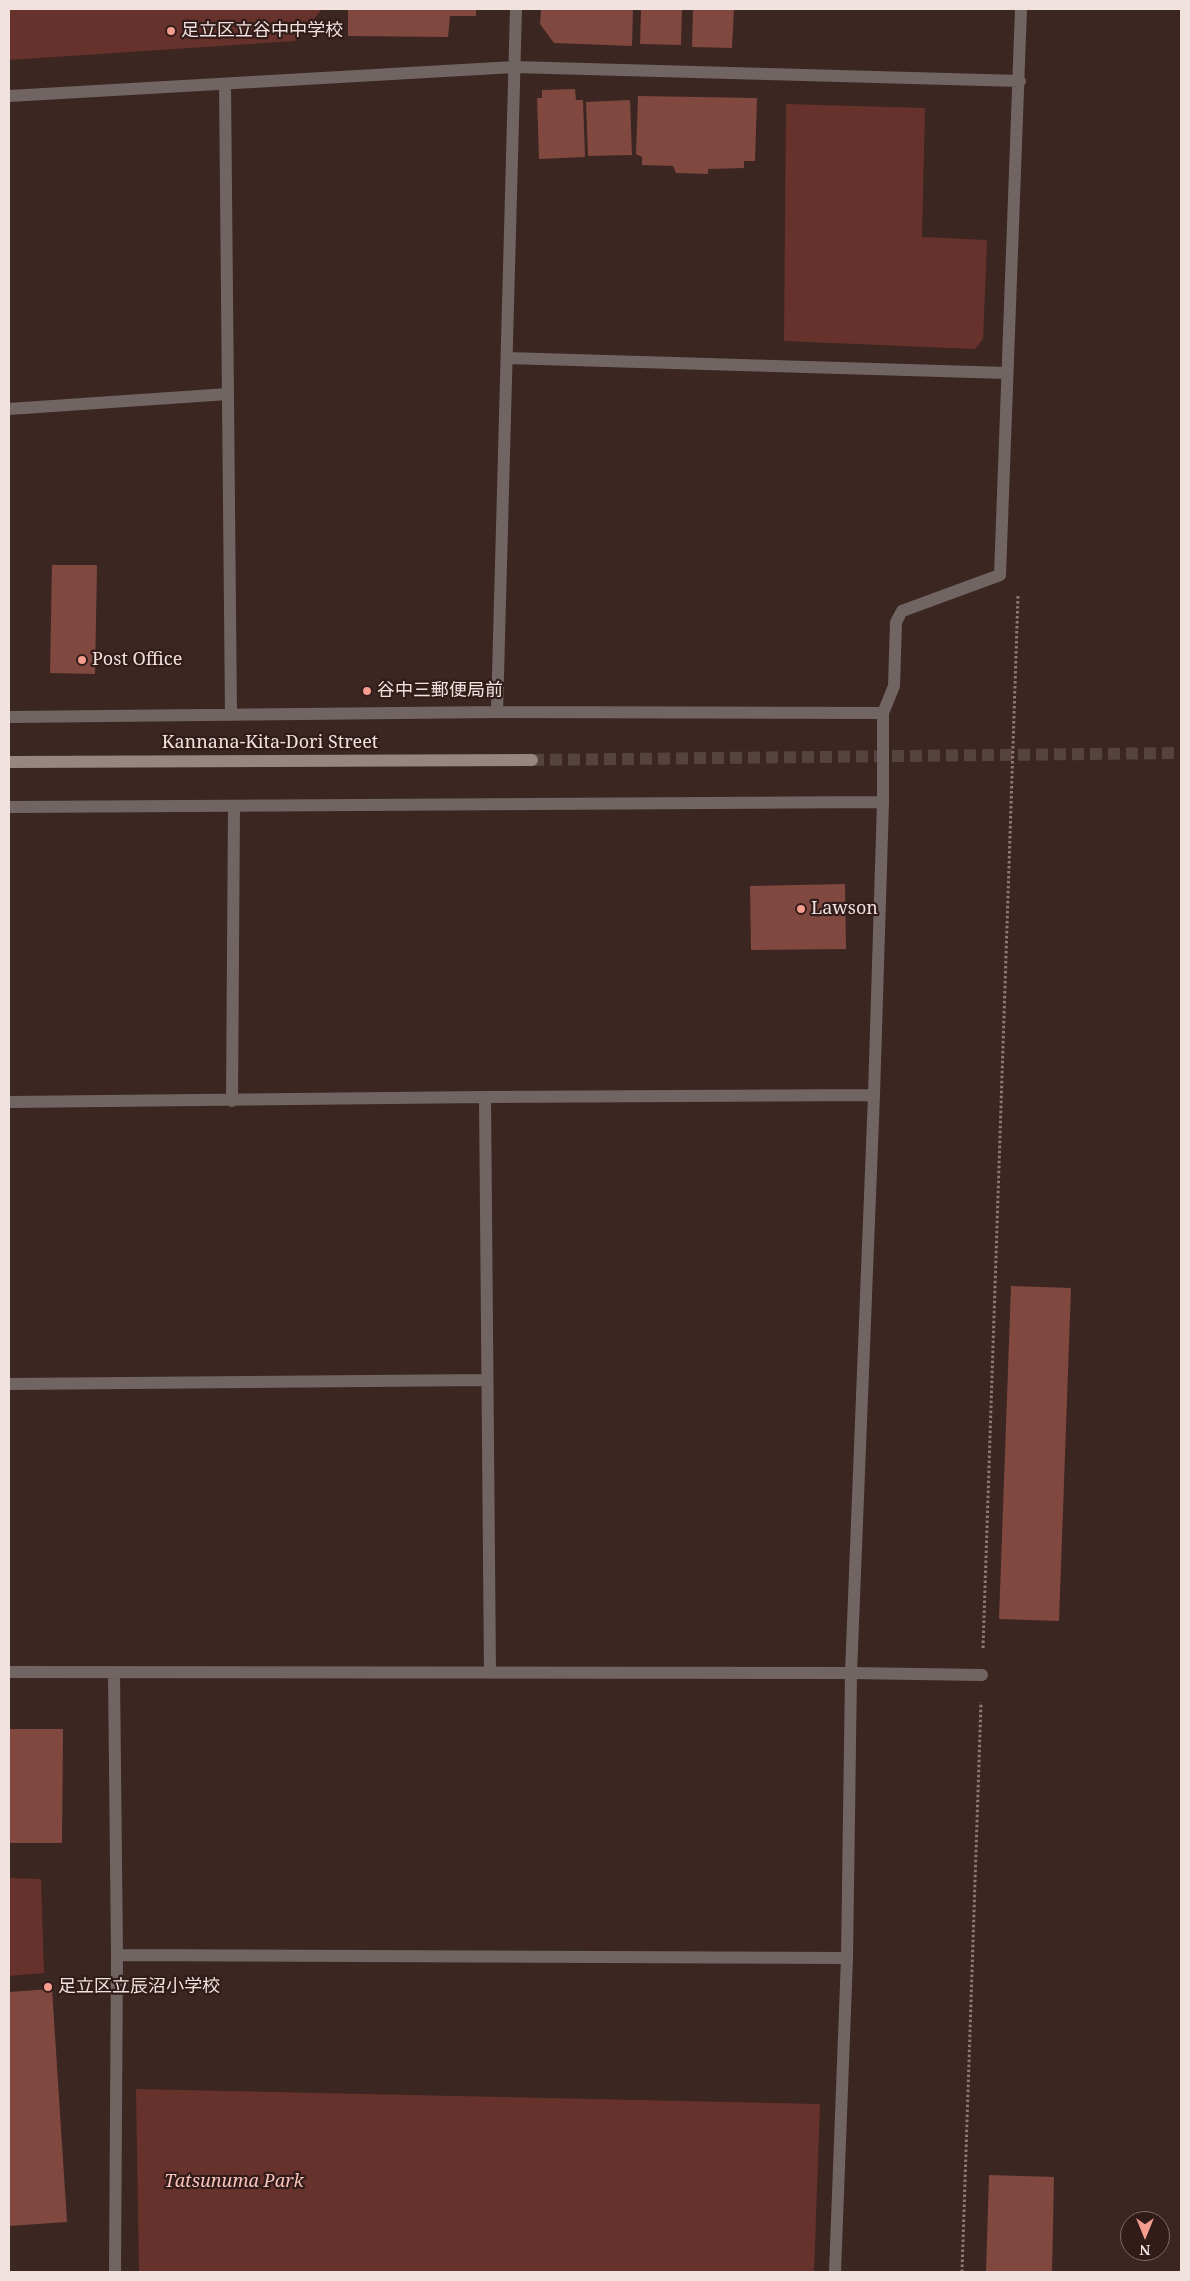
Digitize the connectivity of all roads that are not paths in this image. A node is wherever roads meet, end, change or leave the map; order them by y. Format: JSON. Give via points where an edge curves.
{"nodes":[{"id":1,"x":516,"y":9,"type":"edge"},
{"id":2,"x":1021,"y":9,"type":"edge"},
{"id":3,"x":514,"y":67,"type":"junction"},
{"id":4,"x":1020,"y":81,"type":"junction"},
{"id":5,"x":225,"y":84,"type":"junction"},
{"id":6,"x":9,"y":96,"type":"edge"},
{"id":7,"x":507,"y":358,"type":"junction"},
{"id":8,"x":1007,"y":373,"type":"junction"},
{"id":9,"x":228,"y":394,"type":"junction"},
{"id":10,"x":9,"y":409,"type":"edge"},
{"id":11,"x":497,"y":712,"type":"junction"},
{"id":12,"x":883,"y":714,"type":"junction"},
{"id":13,"x":231,"y":715,"type":"junction"},
{"id":14,"x":9,"y":717,"type":"edge"},
{"id":15,"x":532,"y":760,"type":"tunnel mouth"},
{"id":16,"x":9,"y":762,"type":"edge"},
{"id":17,"x":883,"y":802,"type":"junction"},
{"id":18,"x":234,"y":806,"type":"junction"},
{"id":19,"x":9,"y":807,"type":"edge"},
{"id":20,"x":874,"y":1095,"type":"junction"},
{"id":21,"x":485,"y":1097,"type":"junction"},
{"id":22,"x":232,"y":1101,"type":"junction"},
{"id":23,"x":9,"y":1102,"type":"edge"},
{"id":24,"x":486,"y":1380,"type":"junction"},
{"id":25,"x":9,"y":1384,"type":"edge"},
{"id":26,"x":9,"y":1672,"type":"edge"},
{"id":27,"x":114,"y":1673,"type":"junction"},
{"id":28,"x":490,"y":1673,"type":"junction"},
{"id":29,"x":851,"y":1673,"type":"junction"},
{"id":30,"x":982,"y":1674,"type":"road end"},
{"id":31,"x":117,"y":1955,"type":"junction"},
{"id":32,"x":847,"y":1958,"type":"junction"},
{"id":33,"x":115,"y":2272,"type":"edge"},
{"id":34,"x":834,"y":2272,"type":"edge"}],
"edges":[{"from":1,"to":3,"type":"street"},
{"from":2,"to":4,"type":"street"},
{"from":3,"to":4,"type":"street"},
{"from":3,"to":5,"type":"street"},
{"from":3,"to":7,"type":"street"},
{"from":4,"to":8,"type":"street"},
{"from":5,"to":6,"type":"street"},
{"from":5,"to":9,"type":"street"},
{"from":7,"to":8,"type":"street"},
{"from":7,"to":11,"type":"street"},
{"from":8,"to":12,"type":"street","via":[[1000,575],[902,611],[896,622],[894,686]]},
{"from":9,"to":10,"type":"street"},
{"from":9,"to":13,"type":"street"},
{"from":11,"to":12,"type":"street"},
{"from":11,"to":13,"type":"street"},
{"from":12,"to":17,"type":"street"},
{"from":13,"to":14,"type":"street"},
{"from":15,"to":16,"type":"street","name":"Kannana-Kita-Dori Street"},
{"from":17,"to":18,"type":"street"},
{"from":17,"to":20,"type":"street"},
{"from":18,"to":19,"type":"street"},
{"from":18,"to":22,"type":"street"},
{"from":20,"to":21,"type":"street"},
{"from":20,"to":29,"type":"street"},
{"from":21,"to":22,"type":"street"},
{"from":21,"to":24,"type":"street"},
{"from":22,"to":23,"type":"street"},
{"from":24,"to":25,"type":"street"},
{"from":24,"to":28,"type":"street"},
{"from":26,"to":27,"type":"street"},
{"from":27,"to":28,"type":"street"},
{"from":27,"to":31,"type":"street"},
{"from":28,"to":29,"type":"street"},
{"from":29,"to":30,"type":"street"},
{"from":29,"to":32,"type":"street"},
{"from":31,"to":32,"type":"street"},
{"from":31,"to":33,"type":"street"},
{"from":32,"to":34,"type":"street"}]}
